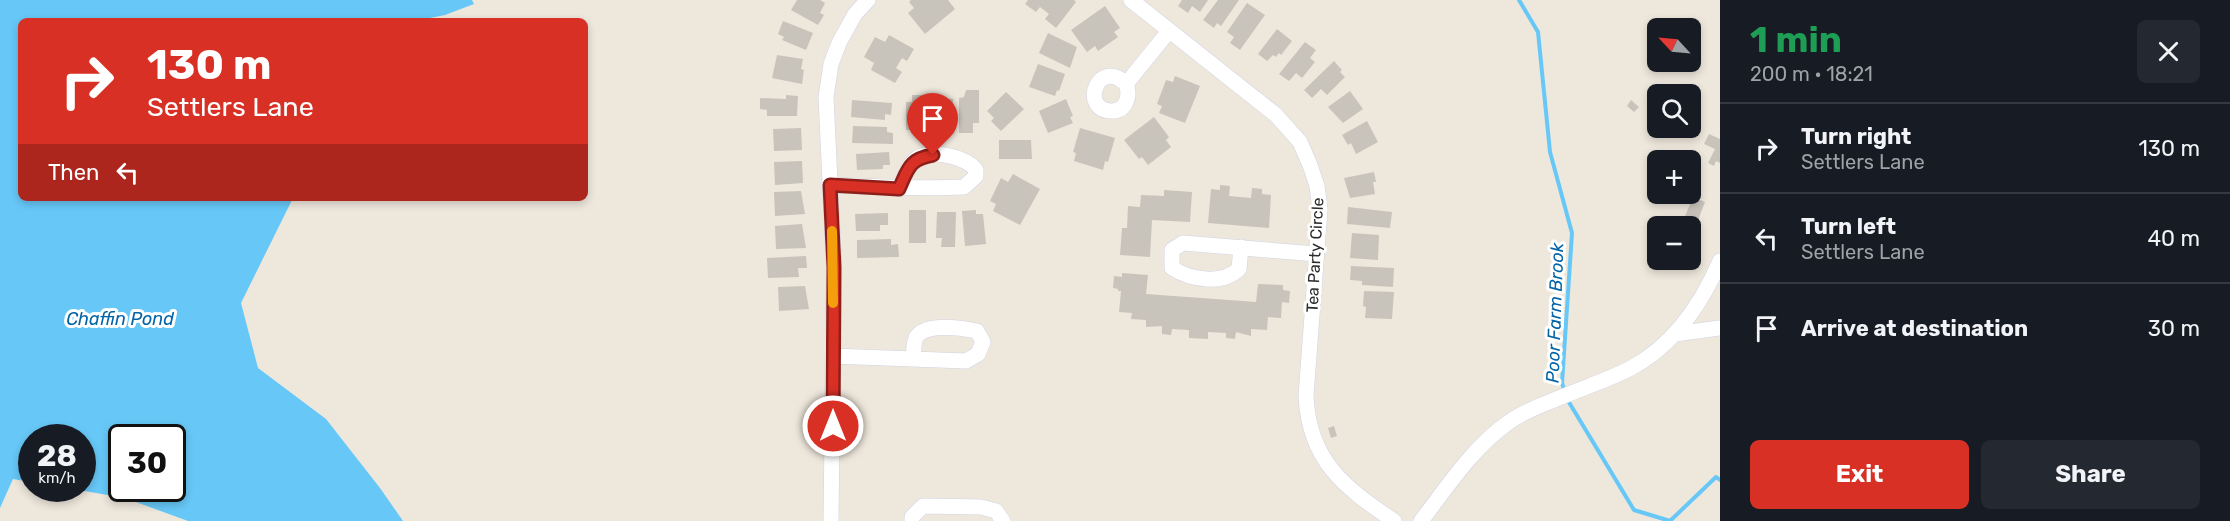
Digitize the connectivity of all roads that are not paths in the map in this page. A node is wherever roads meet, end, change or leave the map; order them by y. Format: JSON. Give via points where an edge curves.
{"nodes":[{"id":1,"x":868,"y":0,"type":"edge"},
{"id":2,"x":1131,"y":0,"type":"edge"},
{"id":3,"x":1169,"y":31,"type":"junction"},
{"id":4,"x":1126,"y":84,"type":"dead end"},
{"id":5,"x":830,"y":185,"type":"junction"},
{"id":6,"x":899,"y":189,"type":"dead end"},
{"id":7,"x":1241,"y":247,"type":"dead end"},
{"id":8,"x":1317,"y":254,"type":"junction"},
{"id":9,"x":1720,"y":261,"type":"edge"},
{"id":10,"x":1720,"y":328,"type":"edge"},
{"id":11,"x":1676,"y":334,"type":"junction"},
{"id":12,"x":833,"y":356,"type":"junction"},
{"id":13,"x":913,"y":359,"type":"dead end"},
{"id":14,"x":831,"y":521,"type":"edge"},
{"id":15,"x":912,"y":521,"type":"edge"},
{"id":16,"x":1003,"y":521,"type":"edge"},
{"id":17,"x":1394,"y":521,"type":"edge"},
{"id":18,"x":1421,"y":521,"type":"edge"}],
"edges":[{"from":1,"to":5,"type":"street","via":[[843,33],[829,75],[825,108]]},
{"from":2,"to":3,"type":"street","name":"Tea Party Circle"},
{"from":3,"to":4,"type":"street"},
{"from":3,"to":8,"type":"street","name":"Tea Party Circle","via":[[1276,115],[1300,142],[1319,198]]},
{"from":5,"to":6,"type":"street"},
{"from":5,"to":12,"type":"street"},
{"from":7,"to":8,"type":"street"},
{"from":8,"to":17,"type":"street","name":"Tea Party Circle","via":[[1306,396],[1309,424],[1338,479]]},
{"from":9,"to":11,"type":"street","via":[[1703,297]]},
{"from":10,"to":11,"type":"street"},
{"from":11,"to":18,"type":"street","via":[[1629,369],[1511,420],[1473,454]]},
{"from":12,"to":13,"type":"street"},
{"from":12,"to":14,"type":"street"},
{"from":15,"to":16,"type":"street","via":[[923,506],[981,507],[996,511]]}]}
